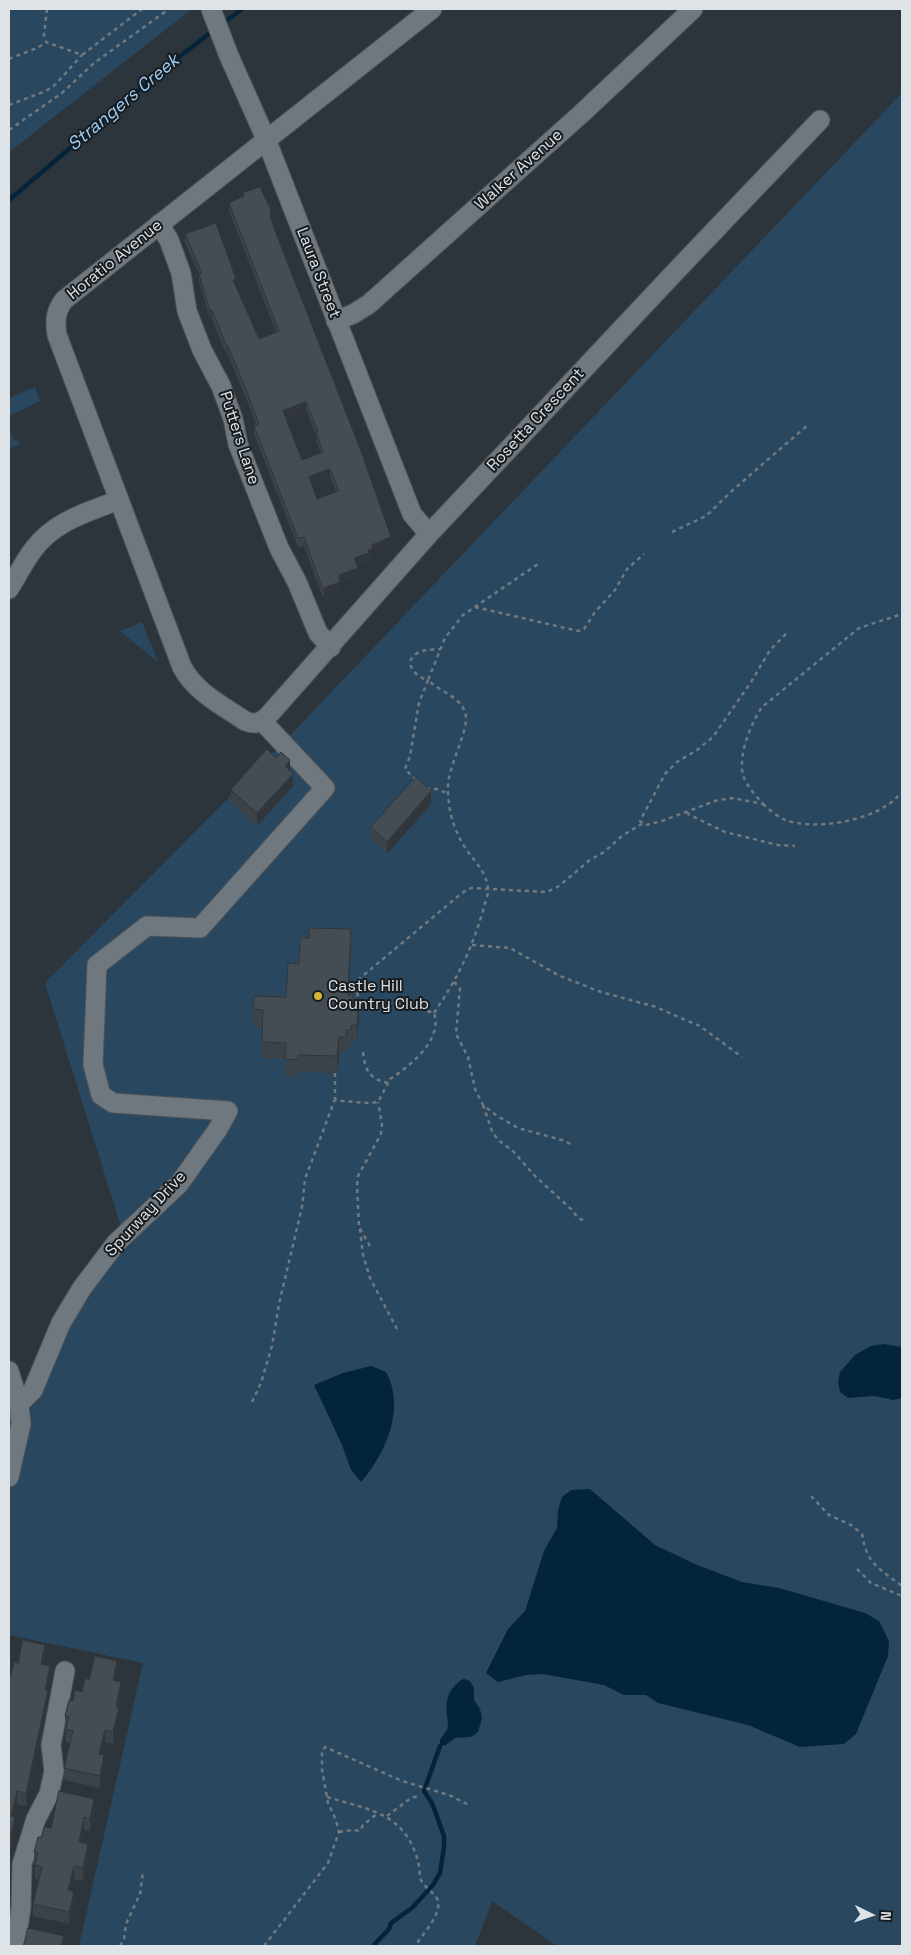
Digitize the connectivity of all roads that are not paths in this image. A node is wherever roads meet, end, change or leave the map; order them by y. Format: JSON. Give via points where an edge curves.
{"nodes":[{"id":1,"x":211,"y":9,"type":"edge"},
{"id":2,"x":432,"y":9,"type":"edge"},
{"id":3,"x":693,"y":9,"type":"edge"},
{"id":4,"x":820,"y":120,"type":"dead end"},
{"id":5,"x":266,"y":139,"type":"junction"},
{"id":6,"x":160,"y":224,"type":"junction"},
{"id":7,"x":336,"y":321,"type":"junction"},
{"id":8,"x":119,"y":500,"type":"junction"},
{"id":9,"x":429,"y":534,"type":"junction"},
{"id":10,"x":9,"y":589,"type":"edge"},
{"id":11,"x":331,"y":646,"type":"junction"},
{"id":12,"x":260,"y":722,"type":"junction"},
{"id":13,"x":9,"y":1371,"type":"edge"},
{"id":14,"x":19,"y":1404,"type":"junction"},
{"id":15,"x":9,"y":1477,"type":"edge"},
{"id":16,"x":65,"y":1671,"type":"dead end"},
{"id":17,"x":15,"y":1863,"type":"edge"},
{"id":18,"x":12,"y":1946,"type":"edge"}],
"edges":[{"from":1,"to":5,"type":"street","name":"Laura Street"},
{"from":2,"to":5,"type":"street","name":"Horatio Avenue"},
{"from":3,"to":7,"type":"street","name":"Walker Avenue","via":[[582,114],[369,304]]},
{"from":4,"to":9,"type":"street","name":"Rosetta Crescent"},
{"from":5,"to":6,"type":"street","name":"Horatio Avenue"},
{"from":5,"to":7,"type":"street","name":"Laura Street"},
{"from":6,"to":8,"type":"street","name":"Horatio Avenue","via":[[64,300],[56,316],[57,335]]},
{"from":6,"to":11,"type":"street","name":"Putters Lane","via":[[181,273],[187,310],[202,350],[221,386],[238,444],[278,548],[297,582],[318,633]]},
{"from":7,"to":9,"type":"street","name":"Laura Street","via":[[412,514]]},
{"from":8,"to":10,"type":"street","via":[[63,523],[49,533],[34,549]]},
{"from":8,"to":12,"type":"street","name":"Horatio Avenue","via":[[188,678],[205,694],[245,721]]},
{"from":9,"to":11,"type":"street","name":"Rosetta Crescent"},
{"from":11,"to":12,"type":"street","name":"Rosetta Crescent"},
{"from":12,"to":14,"type":"street","name":"Spurway Drive","via":[[325,788],[200,928],[147,926],[97,965],[93,1065],[101,1095],[113,1103],[228,1111],[178,1184],[116,1243],[82,1288],[61,1323],[33,1390]]},
{"from":13,"to":14,"type":"street"},
{"from":14,"to":15,"type":"street","via":[[21,1424]]},
{"from":16,"to":17,"type":"street","via":[[51,1745],[54,1770],[50,1794]]},
{"from":17,"to":18,"type":"street","via":[[21,1908]]}]}
